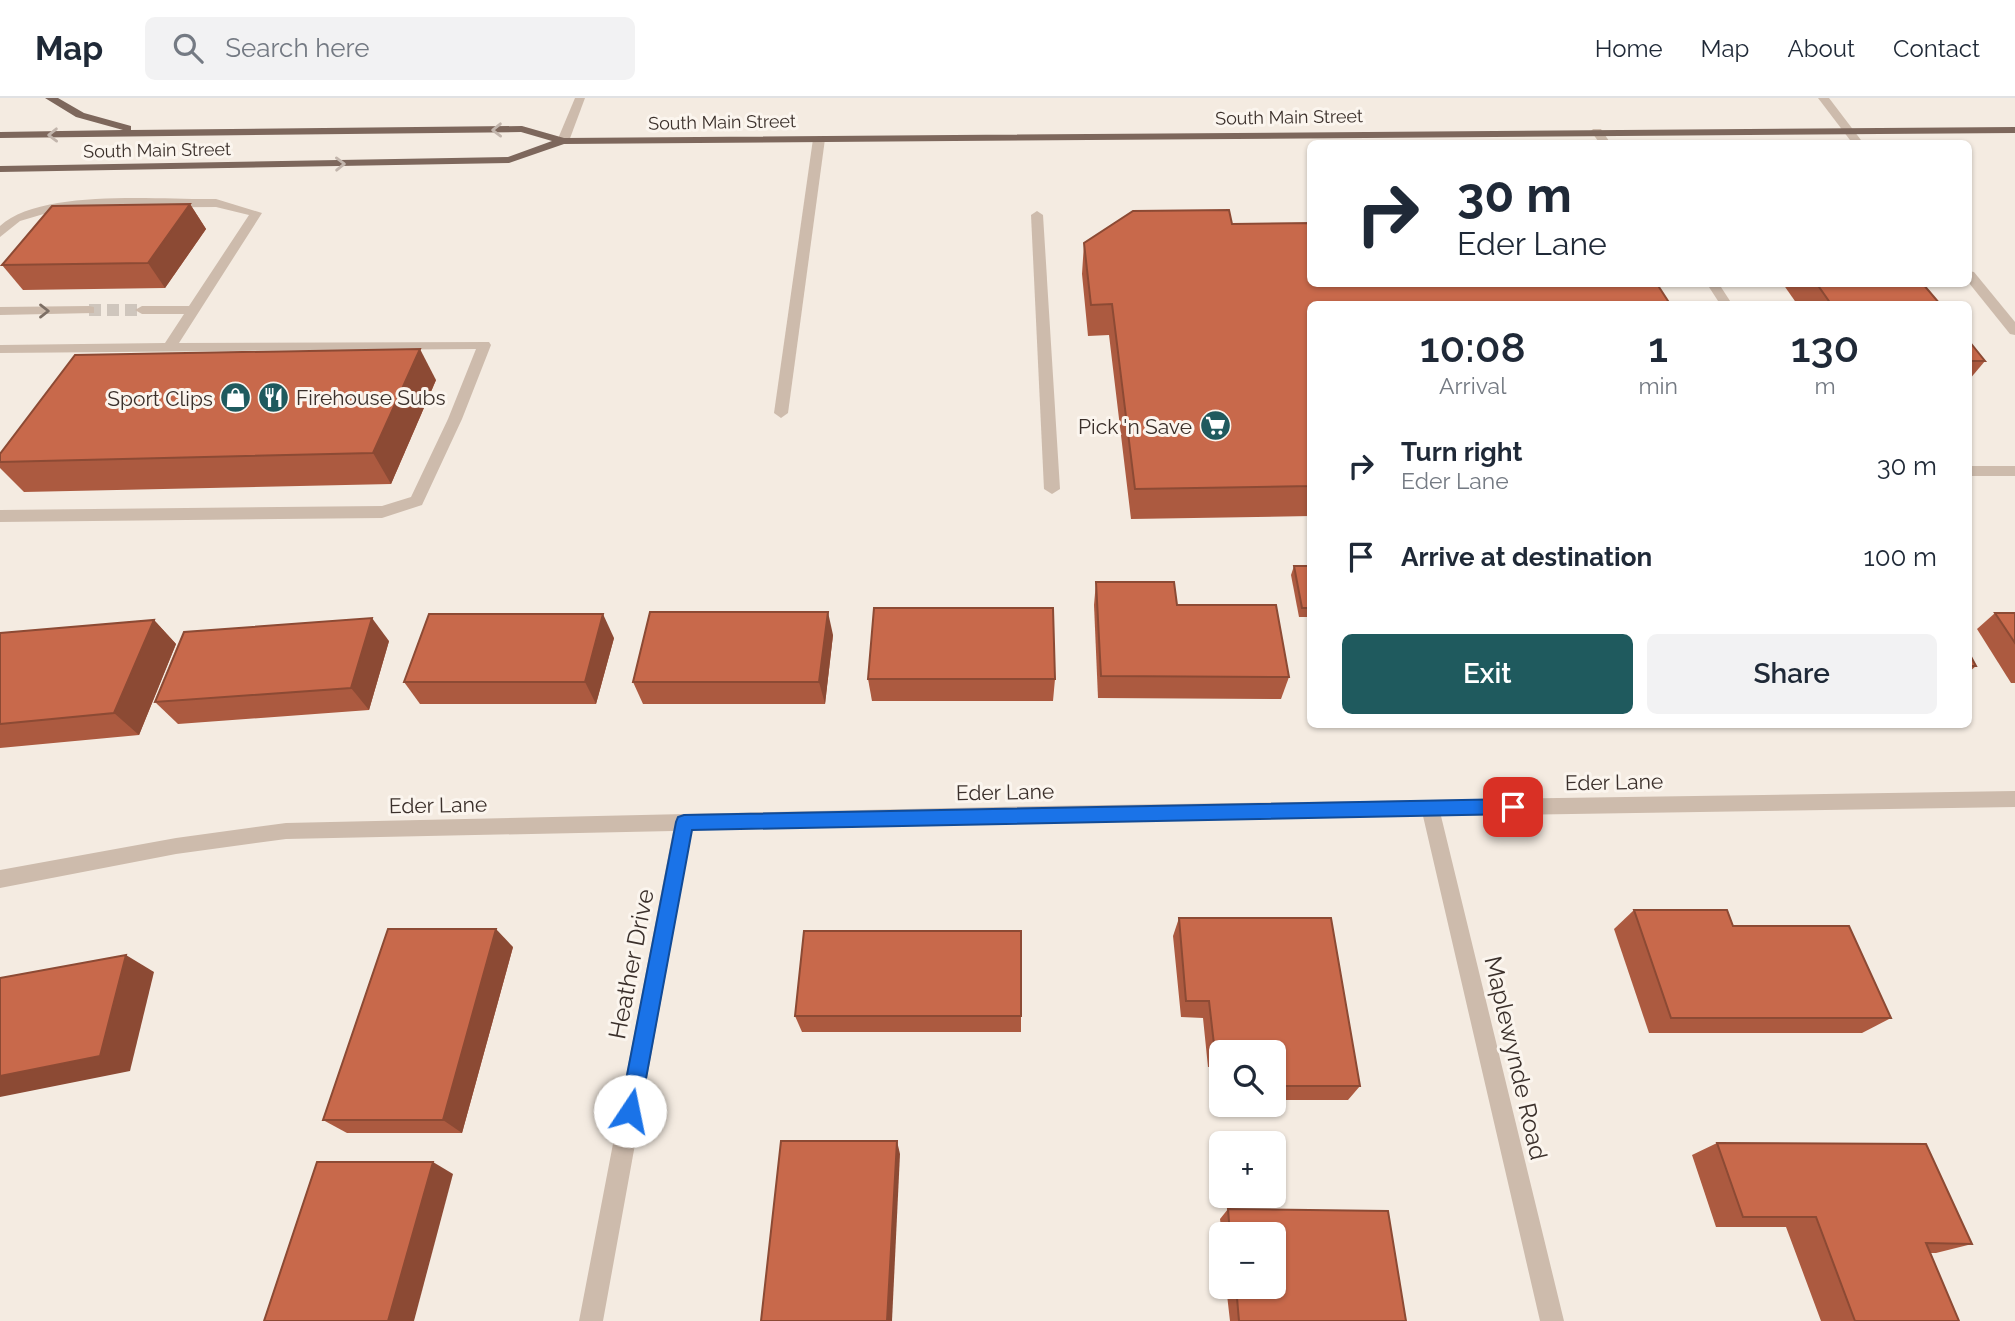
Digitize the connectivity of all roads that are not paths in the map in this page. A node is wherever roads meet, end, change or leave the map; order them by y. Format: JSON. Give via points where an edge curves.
{"nodes":[{"id":1,"x":50,"y":98,"type":"edge"},
{"id":2,"x":580,"y":98,"type":"edge"},
{"id":3,"x":1823,"y":98,"type":"edge"},
{"id":4,"x":1849,"y":130,"type":"junction"},
{"id":5,"x":2015,"y":130,"type":"edge"},
{"id":6,"x":1597,"y":131,"type":"junction"},
{"id":7,"x":148,"y":133,"type":"junction"},
{"id":8,"x":0,"y":135,"type":"edge"},
{"id":9,"x":819,"y":139,"type":"junction"},
{"id":10,"x":1603,"y":140,"type":"edge"},
{"id":11,"x":1856,"y":140,"type":"edge"},
{"id":12,"x":564,"y":141,"type":"junction"},
{"id":13,"x":0,"y":169,"type":"edge"},
{"id":14,"x":65,"y":170,"type":"junction"},
{"id":15,"x":0,"y":179,"type":"edge"},
{"id":16,"x":1037,"y":215,"type":"dead end"},
{"id":17,"x":0,"y":233,"type":"edge"},
{"id":18,"x":1972,"y":279,"type":"edge"},
{"id":19,"x":89,"y":310,"type":"tunnel mouth"},
{"id":20,"x":142,"y":310,"type":"tunnel mouth"},
{"id":21,"x":193,"y":310,"type":"junction"},
{"id":22,"x":0,"y":311,"type":"edge"},
{"id":23,"x":2015,"y":331,"type":"edge"},
{"id":24,"x":169,"y":347,"type":"junction"},
{"id":25,"x":3,"y":353,"type":"edge"},
{"id":26,"x":781,"y":413,"type":"dead end"},
{"id":27,"x":1972,"y":471,"type":"edge"},
{"id":28,"x":2015,"y":471,"type":"edge"},
{"id":29,"x":1052,"y":489,"type":"dead end"},
{"id":30,"x":0,"y":516,"type":"edge"},
{"id":31,"x":2015,"y":799,"type":"edge"},
{"id":32,"x":1430,"y":808,"type":"junction"},
{"id":33,"x":684,"y":822,"type":"junction"},
{"id":34,"x":0,"y":879,"type":"edge"},
{"id":35,"x":591,"y":1321,"type":"edge"},
{"id":36,"x":1552,"y":1321,"type":"edge"}],
"edges":[{"from":1,"to":7,"type":"main road","via":[[80,115]]},
{"from":2,"to":12,"type":"street"},
{"from":3,"to":4,"type":"street"},
{"from":4,"to":5,"type":"main road","name":"South Main Street"},
{"from":4,"to":6,"type":"main road","name":"South Main Street"},
{"from":4,"to":11,"type":"street"},
{"from":6,"to":9,"type":"main road","name":"South Main Street"},
{"from":6,"to":10,"type":"street"},
{"from":7,"to":8,"type":"main road","name":"South Main Street","one_way":true},
{"from":12,"to":7,"type":"main road","name":"South Main Street","one_way":true,"via":[[522,130]]},
{"from":9,"to":12,"type":"main road","name":"South Main Street"},
{"from":9,"to":26,"type":"street"},
{"from":14,"to":12,"type":"main road","name":"South Main Street","one_way":true,"via":[[509,160]]},
{"from":13,"to":14,"type":"main road","name":"South Main Street"},
{"from":14,"to":15,"type":"main road"},
{"from":16,"to":29,"type":"street"},
{"from":17,"to":21,"type":"street","via":[[16,218],[63,204],[216,203],[256,213]]},
{"from":18,"to":23,"type":"street"},
{"from":22,"to":19,"type":"street","one_way":true},
{"from":20,"to":21,"type":"street"},
{"from":21,"to":24,"type":"street"},
{"from":24,"to":25,"type":"street"},
{"from":24,"to":30,"type":"street","via":[[484,345],[417,501],[382,512]]},
{"from":27,"to":28,"type":"street"},
{"from":31,"to":32,"type":"street","name":"Eder Lane"},
{"from":32,"to":33,"type":"street","name":"Eder Lane"},
{"from":32,"to":36,"type":"street","name":"Maplewynde Road"},
{"from":33,"to":34,"type":"street","name":"Eder Lane","via":[[286,831]]},
{"from":33,"to":35,"type":"street","name":"Heather Drive"}]}
